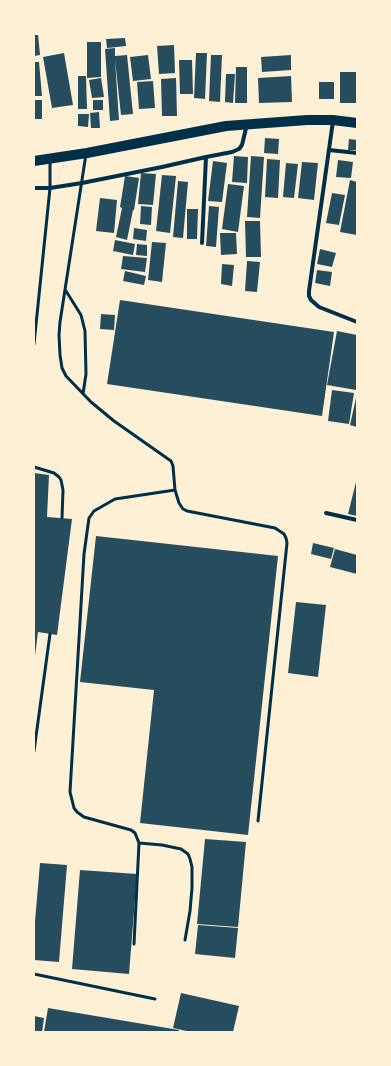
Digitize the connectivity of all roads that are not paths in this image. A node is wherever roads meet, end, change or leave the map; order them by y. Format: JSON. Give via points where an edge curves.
{"nodes":[{"id":1,"x":333,"y":120,"type":"junction"},
{"id":2,"x":357,"y":123,"type":"edge"},
{"id":3,"x":247,"y":124,"type":"junction"},
{"id":4,"x":329,"y":150,"type":"junction"},
{"id":5,"x":86,"y":153,"type":"junction"},
{"id":6,"x":357,"y":153,"type":"edge"},
{"id":7,"x":206,"y":157,"type":"junction"},
{"id":8,"x":50,"y":159,"type":"junction"},
{"id":9,"x":34,"y":161,"type":"edge"},
{"id":10,"x":82,"y":183,"type":"junction"},
{"id":11,"x":34,"y":188,"type":"edge"},
{"id":12,"x":50,"y":188,"type":"junction"},
{"id":13,"x":202,"y":243,"type":"dead end"},
{"id":14,"x":65,"y":290,"type":"junction"},
{"id":15,"x":357,"y":322,"type":"edge"},
{"id":16,"x":34,"y":344,"type":"edge"},
{"id":17,"x":83,"y":394,"type":"junction"},
{"id":18,"x":34,"y":468,"type":"edge"},
{"id":19,"x":175,"y":490,"type":"junction"},
{"id":20,"x":326,"y":513,"type":"dead end"},
{"id":21,"x":62,"y":518,"type":"dead end"},
{"id":22,"x":357,"y":520,"type":"edge"},
{"id":23,"x":50,"y":634,"type":"dead end"},
{"id":24,"x":34,"y":751,"type":"edge"},
{"id":25,"x":258,"y":821,"type":"dead end"},
{"id":26,"x":139,"y":843,"type":"junction"},
{"id":27,"x":185,"y":940,"type":"dead end"},
{"id":28,"x":134,"y":944,"type":"dead end"},
{"id":29,"x":34,"y":974,"type":"edge"},
{"id":30,"x":155,"y":1000,"type":"dead end"}],
"edges":[{"from":1,"to":2,"type":"main road"},
{"from":1,"to":3,"type":"main road"},
{"from":1,"to":4,"type":"street"},
{"from":3,"to":5,"type":"main road"},
{"from":3,"to":7,"type":"street","via":[[239,149]]},
{"from":4,"to":6,"type":"street"},
{"from":4,"to":15,"type":"street","via":[[309,296],[319,307]]},
{"from":5,"to":8,"type":"main road"},
{"from":5,"to":10,"type":"lane"},
{"from":7,"to":10,"type":"street"},
{"from":7,"to":13,"type":"street"},
{"from":8,"to":9,"type":"main road"},
{"from":8,"to":12,"type":"lane"},
{"from":10,"to":12,"type":"street"},
{"from":10,"to":14,"type":"lane"},
{"from":11,"to":12,"type":"street"},
{"from":12,"to":16,"type":"lane"},
{"from":14,"to":17,"type":"lane","via":[[81,315],[85,331],[86,374]]},
{"from":14,"to":17,"type":"lane","via":[[59,335],[62,368]]},
{"from":17,"to":19,"type":"lane","via":[[114,421],[171,461]]},
{"from":18,"to":21,"type":"lane","via":[[54,474],[61,480]]},
{"from":19,"to":25,"type":"lane","via":[[183,509],[275,528],[286,538]]},
{"from":19,"to":26,"type":"lane","via":[[114,499],[94,511],[89,518],[84,554],[70,792],[77,812],[84,817],[131,830]]},
{"from":20,"to":22,"type":"street"},
{"from":23,"to":24,"type":"lane"},
{"from":26,"to":27,"type":"lane","via":[[171,846],[188,854],[192,867],[192,888]]},
{"from":26,"to":28,"type":"lane"},
{"from":29,"to":30,"type":"lane"}]}
